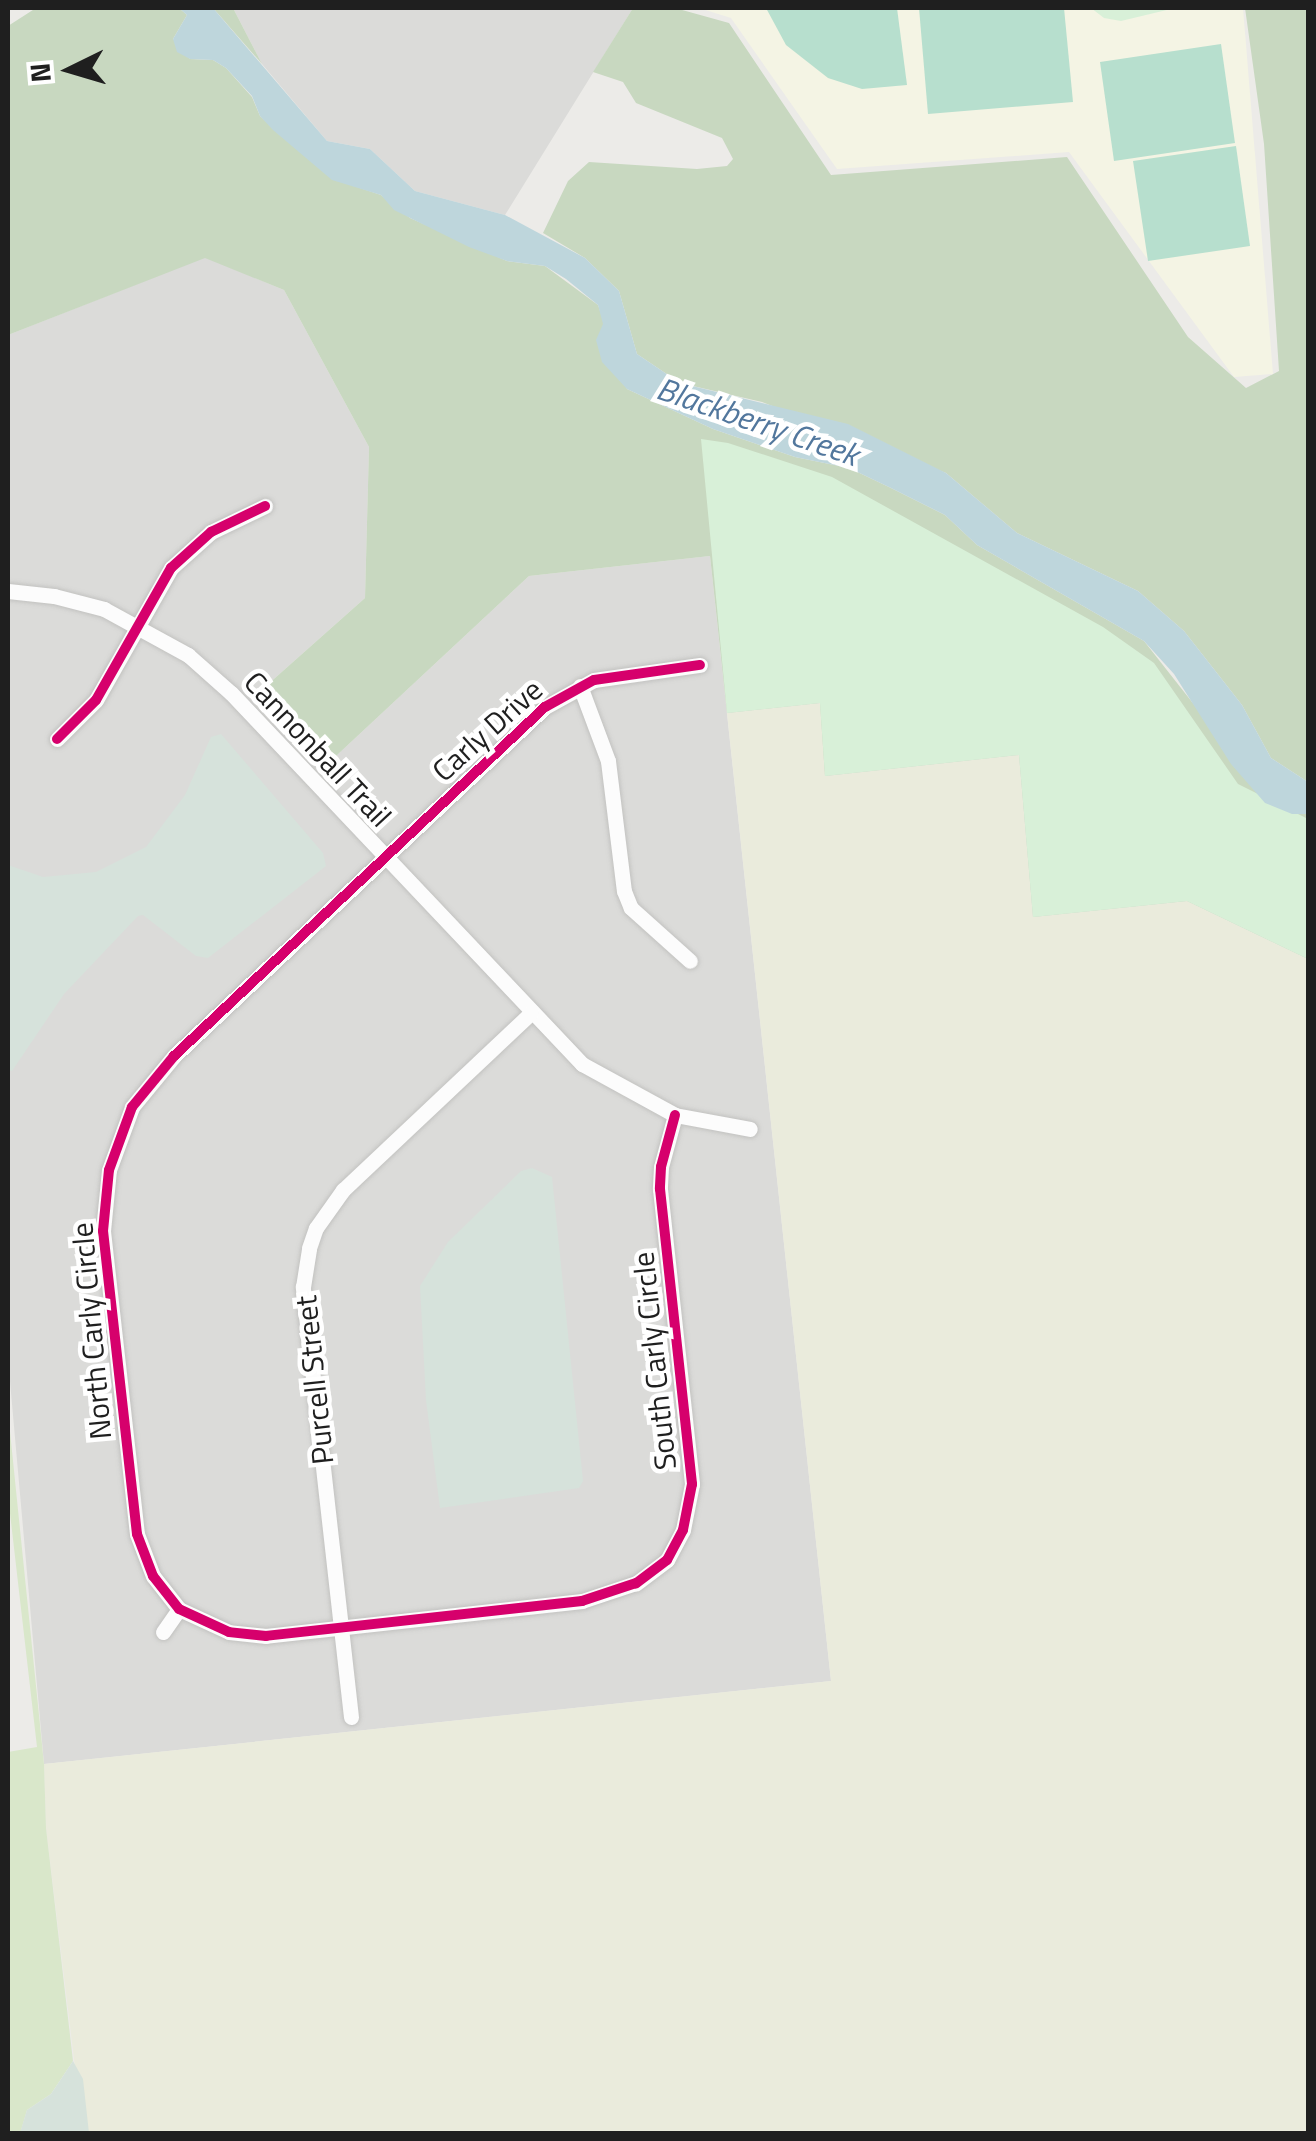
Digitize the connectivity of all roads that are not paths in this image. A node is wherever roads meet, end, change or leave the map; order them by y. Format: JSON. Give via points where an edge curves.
{"nodes":[{"id":1,"x":265,"y":506,"type":"dead end"},
{"id":2,"x":8,"y":590,"type":"edge"},
{"id":3,"x":136,"y":624,"type":"junction"},
{"id":4,"x":700,"y":665,"type":"dead end"},
{"id":5,"x":580,"y":686,"type":"junction"},
{"id":6,"x":57,"y":739,"type":"dead end"},
{"id":7,"x":386,"y":858,"type":"junction"},
{"id":8,"x":690,"y":962,"type":"dead end"},
{"id":9,"x":531,"y":1014,"type":"junction"},
{"id":10,"x":675,"y":1115,"type":"junction"},
{"id":11,"x":750,"y":1129,"type":"dead end"},
{"id":12,"x":179,"y":1608,"type":"junction"},
{"id":13,"x":341,"y":1628,"type":"junction"},
{"id":14,"x":163,"y":1632,"type":"dead end"},
{"id":15,"x":352,"y":1717,"type":"dead end"}],
"edges":[{"from":1,"to":3,"type":"street","via":[[188,550]]},
{"from":2,"to":3,"type":"street","name":"Cannonball Trail","via":[[82,602]]},
{"from":3,"to":6,"type":"street","via":[[96,700]]},
{"from":3,"to":7,"type":"street","name":"Cannonball Trail","via":[[188,655],[232,693]]},
{"from":4,"to":5,"type":"street","name":"Carly Drive"},
{"from":5,"to":7,"type":"street","name":"Carly Drive","via":[[544,707]]},
{"from":5,"to":8,"type":"street","via":[[608,761],[624,891],[632,908]]},
{"from":7,"to":9,"type":"street","name":"Cannonball Trail"},
{"from":7,"to":12,"type":"street","name":"North Carly Circle","via":[[174,1056],[132,1107],[109,1170],[103,1231],[136,1524],[153,1576]]},
{"from":9,"to":10,"type":"street","name":"Cannonball Trail","via":[[582,1064]]},
{"from":9,"to":13,"type":"street","name":"Purcell Street","via":[[343,1190],[309,1248],[304,1286]]},
{"from":10,"to":11,"type":"street","name":"Cannonball Trail"},
{"from":10,"to":13,"type":"street","name":"South Carly Circle","via":[[660,1189],[692,1484],[676,1547],[655,1572],[582,1602]]},
{"from":12,"to":13,"type":"street","name":"North Carly Circle","via":[[204,1624],[249,1636]]},
{"from":12,"to":14,"type":"street"},
{"from":13,"to":15,"type":"street","name":"Purcell Street"}]}
